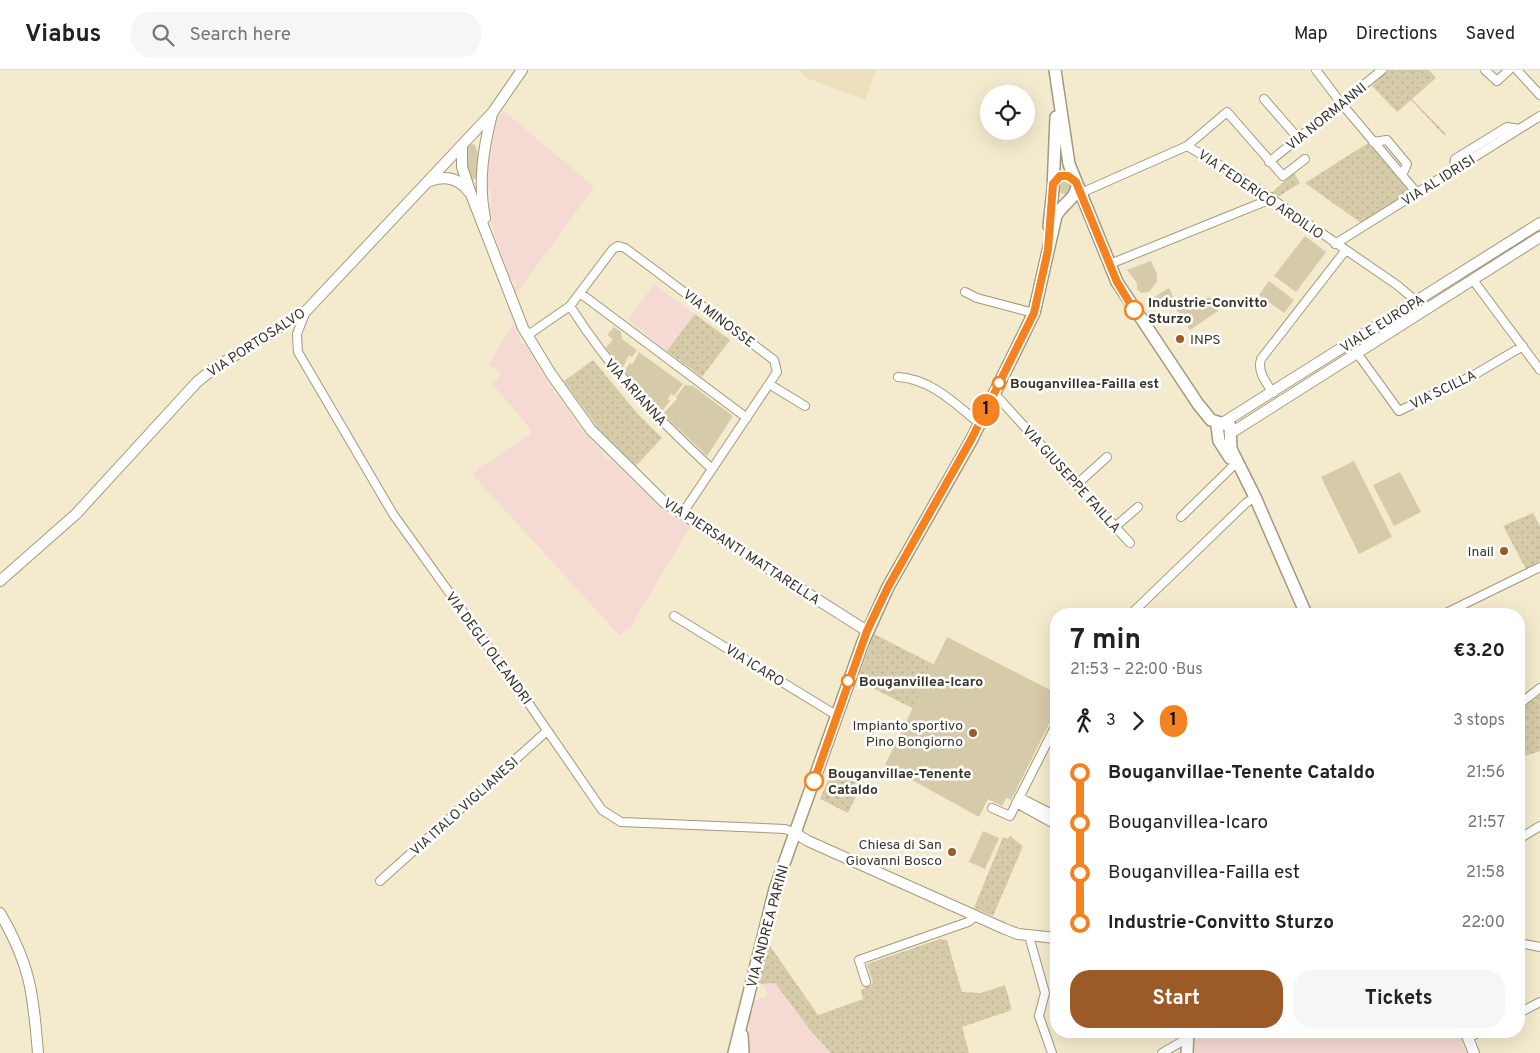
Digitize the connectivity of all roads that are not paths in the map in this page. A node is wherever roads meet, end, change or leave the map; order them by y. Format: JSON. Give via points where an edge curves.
{"nodes":[{"id":1,"x":522,"y":70,"type":"edge"},
{"id":2,"x":1055,"y":70,"type":"edge"},
{"id":3,"x":1316,"y":70,"type":"edge"},
{"id":4,"x":1382,"y":70,"type":"edge"},
{"id":5,"x":1485,"y":70,"type":"edge"},
{"id":6,"x":1509,"y":70,"type":"edge"},
{"id":7,"x":1518,"y":70,"type":"edge"},
{"id":8,"x":1057,"y":93,"type":"junction"},
{"id":9,"x":1540,"y":95,"type":"edge"},
{"id":10,"x":1264,"y":99,"type":"dead end"},
{"id":11,"x":1341,"y":104,"type":"junction"},
{"id":12,"x":493,"y":112,"type":"junction"},
{"id":13,"x":1540,"y":116,"type":"edge"},
{"id":14,"x":1298,"y":138,"type":"junction"},
{"id":15,"x":1373,"y":142,"type":"junction"},
{"id":16,"x":464,"y":144,"type":"junction"},
{"id":17,"x":1187,"y":146,"type":"junction"},
{"id":18,"x":483,"y":155,"type":"junction"},
{"id":19,"x":1305,"y":158,"type":"dead end"},
{"id":20,"x":1269,"y":162,"type":"junction"},
{"id":21,"x":1402,"y":175,"type":"junction"},
{"id":22,"x":429,"y":181,"type":"junction"},
{"id":23,"x":1053,"y":187,"type":"junction"},
{"id":24,"x":1072,"y":193,"type":"junction"},
{"id":25,"x":1417,"y":193,"type":"junction"},
{"id":26,"x":472,"y":197,"type":"junction"},
{"id":27,"x":1271,"y":199,"type":"junction"},
{"id":28,"x":1540,"y":223,"type":"edge"},
{"id":29,"x":488,"y":234,"type":"junction"},
{"id":30,"x":1540,"y":237,"type":"edge"},
{"id":31,"x":1335,"y":244,"type":"junction"},
{"id":32,"x":1048,"y":250,"type":"junction"},
{"id":33,"x":1345,"y":251,"type":"junction"},
{"id":34,"x":1110,"y":264,"type":"junction"},
{"id":35,"x":1473,"y":280,"type":"junction"},
{"id":36,"x":965,"y":292,"type":"dead end"},
{"id":37,"x":580,"y":293,"type":"junction"},
{"id":38,"x":1416,"y":301,"type":"junction"},
{"id":39,"x":570,"y":306,"type":"junction"},
{"id":40,"x":306,"y":311,"type":"junction"},
{"id":41,"x":1034,"y":313,"type":"junction"},
{"id":42,"x":528,"y":335,"type":"junction"},
{"id":43,"x":1523,"y":346,"type":"junction"},
{"id":44,"x":1357,"y":353,"type":"junction"},
{"id":45,"x":1540,"y":370,"type":"edge"},
{"id":46,"x":898,"y":377,"type":"dead end"},
{"id":47,"x":769,"y":384,"type":"junction"},
{"id":48,"x":994,"y":393,"type":"junction"},
{"id":49,"x":1273,"y":393,"type":"junction"},
{"id":50,"x":805,"y":406,"type":"dead end"},
{"id":51,"x":747,"y":418,"type":"junction"},
{"id":52,"x":980,"y":423,"type":"junction"},
{"id":53,"x":1220,"y":428,"type":"junction"},
{"id":54,"x":1231,"y":434,"type":"junction"},
{"id":55,"x":1107,"y":457,"type":"dead end"},
{"id":56,"x":1237,"y":467,"type":"junction"},
{"id":57,"x":712,"y":469,"type":"junction"},
{"id":58,"x":1076,"y":484,"type":"junction"},
{"id":59,"x":1255,"y":497,"type":"junction"},
{"id":60,"x":1138,"y":507,"type":"dead end"},
{"id":61,"x":682,"y":514,"type":"junction"},
{"id":62,"x":1181,"y":517,"type":"dead end"},
{"id":63,"x":1116,"y":526,"type":"junction"},
{"id":64,"x":1130,"y":543,"type":"dead end"},
{"id":65,"x":1286,"y":567,"type":"junction"},
{"id":66,"x":1540,"y":567,"type":"edge"},
{"id":67,"x":0,"y":581,"type":"edge"},
{"id":68,"x":1137,"y":608,"type":"edge"},
{"id":69,"x":1296,"y":608,"type":"edge"},
{"id":70,"x":1303,"y":608,"type":"edge"},
{"id":71,"x":1456,"y":608,"type":"edge"},
{"id":72,"x":674,"y":616,"type":"dead end"},
{"id":73,"x":867,"y":631,"type":"junction"},
{"id":74,"x":1540,"y":688,"type":"edge"},
{"id":75,"x":1525,"y":700,"type":"edge"},
{"id":76,"x":836,"y":715,"type":"junction"},
{"id":77,"x":547,"y":731,"type":"junction"},
{"id":78,"x":1050,"y":737,"type":"edge"},
{"id":79,"x":1018,"y":800,"type":"junction"},
{"id":80,"x":992,"y":808,"type":"dead end"},
{"id":81,"x":1050,"y":813,"type":"edge"},
{"id":82,"x":1050,"y":821,"type":"edge"},
{"id":83,"x":1540,"y":826,"type":"edge"},
{"id":84,"x":795,"y":833,"type":"junction"},
{"id":85,"x":1525,"y":835,"type":"edge"},
{"id":86,"x":380,"y":881,"type":"dead end"},
{"id":87,"x":0,"y":914,"type":"edge"},
{"id":88,"x":976,"y":916,"type":"junction"},
{"id":89,"x":1029,"y":936,"type":"junction"},
{"id":90,"x":1050,"y":938,"type":"edge"},
{"id":91,"x":1525,"y":944,"type":"edge"},
{"id":92,"x":1540,"y":948,"type":"edge"},
{"id":93,"x":866,"y":982,"type":"dead end"},
{"id":94,"x":1540,"y":1002,"type":"edge"},
{"id":95,"x":1525,"y":1010,"type":"edge"},
{"id":96,"x":742,"y":1020,"type":"junction"},
{"id":97,"x":1184,"y":1038,"type":"edge"},
{"id":98,"x":1188,"y":1038,"type":"edge"},
{"id":99,"x":1468,"y":1038,"type":"edge"},
{"id":100,"x":38,"y":1053,"type":"edge"},
{"id":101,"x":734,"y":1053,"type":"edge"},
{"id":102,"x":743,"y":1053,"type":"edge"},
{"id":103,"x":1052,"y":1053,"type":"edge"},
{"id":104,"x":1162,"y":1053,"type":"edge"},
{"id":105,"x":1187,"y":1053,"type":"edge"},
{"id":106,"x":1474,"y":1053,"type":"edge"}],
"edges":[{"from":1,"to":12,"type":"street","name":"VIA PORTOSALVO"},
{"from":2,"to":8,"type":"main road"},
{"from":3,"to":11,"type":"street"},
{"from":4,"to":11,"type":"street","name":"VIA NORMANNI"},
{"from":5,"to":6,"type":"street","via":[[1497,81]]},
{"from":7,"to":9,"type":"street"},
{"from":8,"to":23,"type":"main road"},
{"from":8,"to":24,"type":"main road"},
{"from":10,"to":14,"type":"street"},
{"from":11,"to":14,"type":"street","name":"VIA NORMANNI"},
{"from":11,"to":15,"type":"street"},
{"from":12,"to":16,"type":"street","name":"VIA PORTOSALVO"},
{"from":12,"to":18,"type":"street"},
{"from":13,"to":25,"type":"street","name":"VIA AL IDRISI"},
{"from":14,"to":20,"type":"street","name":"VIA NORMANNI"},
{"from":15,"to":21,"type":"street"},
{"from":15,"to":21,"type":"street","via":[[1387,140],[1407,164]]},
{"from":16,"to":18,"type":"street","via":[[477,144]]},
{"from":16,"to":22,"type":"street","name":"VIA PORTOSALVO"},
{"from":16,"to":26,"type":"street","via":[[462,167]]},
{"from":17,"to":20,"type":"street","via":[[1226,112]]},
{"from":17,"to":24,"type":"street"},
{"from":17,"to":27,"type":"street","name":"VIA FEDERICO ARDILIO"},
{"from":18,"to":29,"type":"street","via":[[481,186]]},
{"from":19,"to":20,"type":"street","via":[[1283,176]]},
{"from":21,"to":25,"type":"street"},
{"from":22,"to":26,"type":"street","via":[[443,178],[458,180]]},
{"from":22,"to":40,"type":"street","name":"VIA PORTOSALVO"},
{"from":23,"to":24,"type":"main road","via":[[1058,197]]},
{"from":23,"to":24,"type":"main road","via":[[1063,176],[1068,176]]},
{"from":23,"to":32,"type":"main road"},
{"from":24,"to":32,"type":"main road","via":[[1056,216]]},
{"from":24,"to":34,"type":"main road","via":[[1095,229]]},
{"from":25,"to":31,"type":"street","name":"VIA AL IDRISI"},
{"from":26,"to":29,"type":"street"},
{"from":27,"to":31,"type":"street","name":"VIA FEDERICO ARDILIO"},
{"from":27,"to":34,"type":"street"},
{"from":28,"to":38,"type":"street","name":"VIALE EUROPA"},
{"from":29,"to":42,"type":"street","name":"VIA PIERSANTI MATTARELLA","via":[[506,288]]},
{"from":30,"to":35,"type":"street","name":"VIALE EUROPA"},
{"from":31,"to":33,"type":"street","name":"VIA FEDERICO ARDILIO"},
{"from":32,"to":41,"type":"main road","name":"VIA ANDREA PARINI"},
{"from":33,"to":38,"type":"street","name":"VIA FEDERICO ARDILIO"},
{"from":33,"to":49,"type":"street","via":[[1260,360],[1261,373]]},
{"from":34,"to":53,"type":"main road","via":[[1124,296],[1198,404]]},
{"from":35,"to":43,"type":"street"},
{"from":35,"to":44,"type":"street","name":"VIALE EUROPA"},
{"from":36,"to":41,"type":"street","via":[[976,298]]},
{"from":37,"to":39,"type":"street","name":"VIA MINOSSE"},
{"from":37,"to":47,"type":"street","name":"VIA MINOSSE","via":[[613,249],[621,246],[774,360],[777,372]]},
{"from":37,"to":51,"type":"street"},
{"from":38,"to":49,"type":"street","name":"VIALE EUROPA"},
{"from":39,"to":42,"type":"street","name":"VIA MINOSSE"},
{"from":39,"to":57,"type":"street","name":"VIA ARIANNA","via":[[622,380]]},
{"from":40,"to":67,"type":"street","name":"VIA PORTOSALVO","via":[[197,382],[76,514]]},
{"from":40,"to":77,"type":"street","name":"VIA DEGLI OLEANDRI","via":[[297,334],[298,352],[393,514]]},
{"from":41,"to":48,"type":"main road","name":"VIA ANDREA PARINI"},
{"from":42,"to":61,"type":"street","name":"VIA PIERSANTI MATTARELLA","via":[[591,430],[646,486]]},
{"from":43,"to":44,"type":"street","name":"VIA SCILLA","via":[[1474,375],[1399,411]]},
{"from":43,"to":45,"type":"street"},
{"from":44,"to":54,"type":"street","name":"VIALE EUROPA"},
{"from":46,"to":52,"type":"street","via":[[928,384]]},
{"from":47,"to":50,"type":"street"},
{"from":47,"to":51,"type":"street","name":"VIA MINOSSE"},
{"from":48,"to":52,"type":"main road","name":"VIA ANDREA PARINI"},
{"from":48,"to":58,"type":"street","name":"VIA GIUSEPPE FAILLA"},
{"from":49,"to":53,"type":"street","name":"VIALE EUROPA"},
{"from":51,"to":57,"type":"street","name":"VIA MINOSSE"},
{"from":52,"to":73,"type":"main road","name":"VIA ANDREA PARINI","via":[[888,587]]},
{"from":53,"to":54,"type":"main road","via":[[1230,426]]},
{"from":53,"to":56,"type":"main road"},
{"from":54,"to":56,"type":"main road","via":[[1231,448]]},
{"from":55,"to":58,"type":"street"},
{"from":56,"to":59,"type":"main road"},
{"from":56,"to":62,"type":"street"},
{"from":57,"to":61,"type":"street","name":"VIA MINOSSE"},
{"from":58,"to":63,"type":"street","name":"VIA GIUSEPPE FAILLA"},
{"from":59,"to":65,"type":"main road"},
{"from":59,"to":68,"type":"street"},
{"from":60,"to":63,"type":"street"},
{"from":61,"to":73,"type":"street","name":"VIA PIERSANTI MATTARELLA"},
{"from":63,"to":64,"type":"street","name":"VIA GIUSEPPE FAILLA"},
{"from":65,"to":69,"type":"main road"},
{"from":65,"to":70,"type":"main road"},
{"from":66,"to":71,"type":"street"},
{"from":72,"to":76,"type":"street","name":"VIA ICARO"},
{"from":73,"to":76,"type":"main road","name":"VIA ANDREA PARINI"},
{"from":74,"to":75,"type":"street"},
{"from":76,"to":84,"type":"main road","name":"VIA ANDREA PARINI"},
{"from":77,"to":84,"type":"street","name":"VIA DEGLI OLEANDRI","via":[[602,810],[618,821],[785,829]]},
{"from":77,"to":86,"type":"street","name":"VIA ITALO VIGLIANESI"},
{"from":78,"to":79,"type":"street"},
{"from":79,"to":80,"type":"street","via":[[1010,816]]},
{"from":79,"to":81,"type":"street"},
{"from":79,"to":82,"type":"street"},
{"from":83,"to":85,"type":"street"},
{"from":84,"to":88,"type":"street"},
{"from":84,"to":96,"type":"main road","name":"VIA ANDREA PARINI","via":[[775,889]]},
{"from":87,"to":100,"type":"street","via":[[15,938],[28,973]]},
{"from":88,"to":89,"type":"street"},
{"from":88,"to":93,"type":"street","via":[[968,922],[859,960]]},
{"from":89,"to":90,"type":"street"},
{"from":89,"to":103,"type":"street","via":[[1045,993],[1039,1016]]},
{"from":91,"to":92,"type":"street"},
{"from":94,"to":95,"type":"street"},
{"from":96,"to":101,"type":"main road","name":"VIA ANDREA PARINI"},
{"from":96,"to":102,"type":"main road"},
{"from":97,"to":104,"type":"street"},
{"from":98,"to":105,"type":"main road"},
{"from":99,"to":106,"type":"street"}]}
